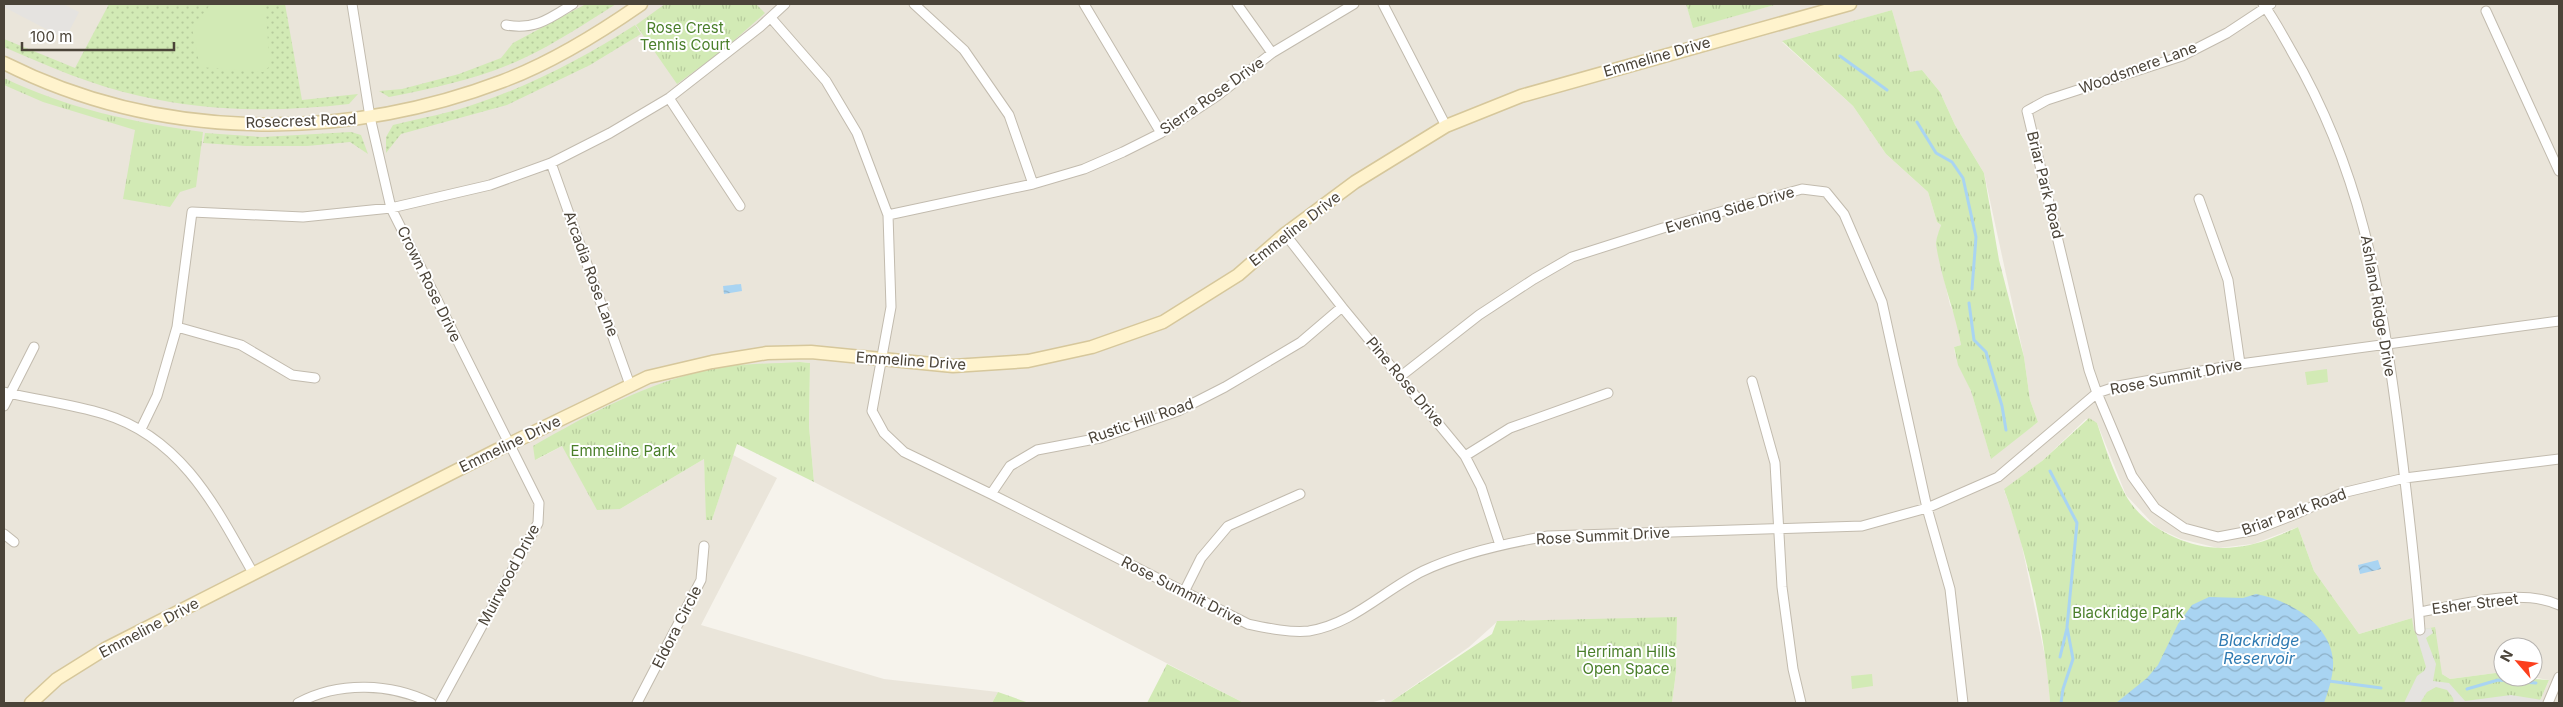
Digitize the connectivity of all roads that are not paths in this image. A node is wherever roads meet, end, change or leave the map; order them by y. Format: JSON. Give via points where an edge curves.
{"nodes":[{"id":1,"x":352,"y":4,"type":"edge"},
{"id":2,"x":573,"y":4,"type":"edge"},
{"id":3,"x":641,"y":4,"type":"edge"},
{"id":4,"x":784,"y":4,"type":"edge"},
{"id":5,"x":914,"y":4,"type":"edge"},
{"id":6,"x":1084,"y":4,"type":"edge"},
{"id":7,"x":1236,"y":4,"type":"edge"},
{"id":8,"x":1354,"y":4,"type":"edge"},
{"id":9,"x":1383,"y":4,"type":"edge"},
{"id":10,"x":1850,"y":4,"type":"edge"},
{"id":11,"x":2267,"y":5,"type":"edge"},
{"id":12,"x":2486,"y":11,"type":"dead end"},
{"id":13,"x":771,"y":18,"type":"junction"},
{"id":14,"x":506,"y":26,"type":"dead end"},
{"id":15,"x":1272,"y":53,"type":"junction"},
{"id":16,"x":4,"y":63,"type":"edge"},
{"id":17,"x":669,"y":98,"type":"junction"},
{"id":18,"x":2027,"y":111,"type":"joint"},
{"id":19,"x":370,"y":118,"type":"junction"},
{"id":20,"x":1446,"y":126,"type":"junction"},
{"id":21,"x":1161,"y":133,"type":"junction"},
{"id":22,"x":551,"y":163,"type":"junction"},
{"id":23,"x":2559,"y":171,"type":"edge"},
{"id":24,"x":1033,"y":184,"type":"junction"},
{"id":25,"x":2199,"y":199,"type":"dead end"},
{"id":26,"x":740,"y":206,"type":"dead end"},
{"id":27,"x":391,"y":208,"type":"junction"},
{"id":28,"x":888,"y":216,"type":"junction"},
{"id":29,"x":1285,"y":234,"type":"junction"},
{"id":30,"x":1342,"y":307,"type":"junction"},
{"id":31,"x":2559,"y":321,"type":"edge"},
{"id":32,"x":177,"y":327,"type":"junction"},
{"id":33,"x":2388,"y":345,"type":"junction"},
{"id":34,"x":34,"y":347,"type":"dead end"},
{"id":35,"x":880,"y":360,"type":"junction"},
{"id":36,"x":2240,"y":364,"type":"junction"},
{"id":37,"x":1401,"y":376,"type":"junction"},
{"id":38,"x":315,"y":378,"type":"dead end"},
{"id":39,"x":1752,"y":381,"type":"dead end"},
{"id":40,"x":630,"y":385,"type":"junction"},
{"id":41,"x":7,"y":392,"type":"edge"},
{"id":42,"x":1608,"y":393,"type":"dead end"},
{"id":43,"x":2097,"y":393,"type":"junction"},
{"id":44,"x":4,"y":406,"type":"edge"},
{"id":45,"x":141,"y":429,"type":"junction"},
{"id":46,"x":508,"y":444,"type":"junction"},
{"id":47,"x":1465,"y":456,"type":"junction"},
{"id":48,"x":2559,"y":459,"type":"edge"},
{"id":49,"x":2405,"y":478,"type":"junction"},
{"id":50,"x":991,"y":494,"type":"junction"},
{"id":51,"x":1300,"y":494,"type":"dead end"},
{"id":52,"x":1927,"y":508,"type":"junction"},
{"id":53,"x":1779,"y":530,"type":"junction"},
{"id":54,"x":4,"y":534,"type":"edge"},
{"id":55,"x":14,"y":542,"type":"dead end"},
{"id":56,"x":1500,"y":545,"type":"junction"},
{"id":57,"x":704,"y":546,"type":"dead end"},
{"id":58,"x":253,"y":573,"type":"junction"},
{"id":59,"x":1184,"y":592,"type":"junction"},
{"id":60,"x":2559,"y":605,"type":"edge"},
{"id":61,"x":2419,"y":612,"type":"junction"},
{"id":62,"x":2420,"y":630,"type":"dead end"},
{"id":63,"x":2559,"y":677,"type":"edge"},
{"id":64,"x":31,"y":703,"type":"edge"},
{"id":65,"x":298,"y":703,"type":"edge"},
{"id":66,"x":431,"y":703,"type":"edge"},
{"id":67,"x":440,"y":703,"type":"edge"},
{"id":68,"x":637,"y":703,"type":"edge"},
{"id":69,"x":1801,"y":703,"type":"edge"},
{"id":70,"x":1963,"y":703,"type":"edge"},
{"id":71,"x":2548,"y":703,"type":"edge"}],
"edges":[{"from":1,"to":19,"type":"street","name":"Crown Rose Drive"},
{"from":2,"to":14,"type":"street","via":[[535,25],[524,28]]},
{"from":3,"to":19,"type":"street","name":"Rosecrest Road","via":[[562,54],[504,80],[445,101]]},
{"from":4,"to":13,"type":"street"},
{"from":5,"to":24,"type":"street","via":[[964,50],[1009,115]]},
{"from":6,"to":21,"type":"street"},
{"from":7,"to":15,"type":"street"},
{"from":8,"to":15,"type":"street","name":"Sierra Rose Drive"},
{"from":9,"to":20,"type":"street"},
{"from":10,"to":20,"type":"street","name":"Emmeline Drive","via":[[1521,96]]},
{"from":11,"to":18,"type":"street","name":"Woodsmere Lane","via":[[2227,33],[2182,56],[2047,100]]},
{"from":11,"to":33,"type":"street","name":"Ashland Ridge Drive","via":[[2315,92],[2349,173],[2372,256]]},
{"from":12,"to":23,"type":"street"},
{"from":13,"to":17,"type":"street"},
{"from":13,"to":28,"type":"street","name":"Rose Summit Drive","via":[[826,81],[857,134]]},
{"from":15,"to":21,"type":"street","name":"Sierra Rose Drive","via":[[1217,96]]},
{"from":16,"to":19,"type":"street","name":"Rosecrest Road","via":[[56,86],[117,106],[200,121],[273,125]]},
{"from":17,"to":22,"type":"street"},
{"from":17,"to":26,"type":"street"},
{"from":18,"to":43,"type":"street","name":"Briar Park Road"},
{"from":19,"to":27,"type":"street","name":"Crown Rose Drive"},
{"from":20,"to":29,"type":"street","name":"Emmeline Drive","via":[[1355,182]]},
{"from":21,"to":24,"type":"street","name":"Sierra Rose Drive","via":[[1084,169]]},
{"from":22,"to":27,"type":"street","via":[[490,184]]},
{"from":22,"to":40,"type":"street","name":"Arcadia Rose Lane"},
{"from":24,"to":28,"type":"street","name":"Sierra Rose Drive"},
{"from":25,"to":36,"type":"street","via":[[2228,280]]},
{"from":27,"to":32,"type":"street","via":[[303,217],[192,212]]},
{"from":27,"to":46,"type":"street","name":"Crown Rose Drive"},
{"from":28,"to":35,"type":"street","name":"Rose Summit Drive","via":[[891,307]]},
{"from":29,"to":30,"type":"street","name":"Pine Rose Drive"},
{"from":29,"to":35,"type":"street","name":"Emmeline Drive","via":[[1238,274],[1163,322],[1092,346],[1028,361],[953,366]]},
{"from":30,"to":37,"type":"street","name":"Pine Rose Drive"},
{"from":30,"to":50,"type":"street","name":"Rustic Hill Road","via":[[1301,342],[1178,411],[1100,438],[1037,450],[1010,466]]},
{"from":31,"to":33,"type":"street","name":"Rose Summit Drive"},
{"from":32,"to":38,"type":"street","via":[[241,345],[292,375]]},
{"from":32,"to":45,"type":"street","via":[[157,396]]},
{"from":33,"to":36,"type":"street","name":"Rose Summit Drive"},
{"from":33,"to":49,"type":"street","name":"Ashland Ridge Drive"},
{"from":34,"to":41,"type":"street"},
{"from":35,"to":40,"type":"street","name":"Emmeline Drive","via":[[811,352],[767,353],[712,362]]},
{"from":35,"to":50,"type":"street","name":"Rose Summit Drive","via":[[872,411],[884,434],[904,452]]},
{"from":36,"to":43,"type":"street","name":"Rose Summit Drive","via":[[2118,386]]},
{"from":37,"to":47,"type":"street","name":"Pine Rose Drive"},
{"from":37,"to":52,"type":"street","name":"Evening Side Drive","via":[[1479,315],[1572,257],[1802,189],[1826,192],[1844,214],[1882,302]]},
{"from":39,"to":53,"type":"street","via":[[1775,463]]},
{"from":40,"to":46,"type":"street","name":"Emmeline Drive"},
{"from":41,"to":44,"type":"street"},
{"from":41,"to":45,"type":"street","via":[[105,414]]},
{"from":42,"to":47,"type":"street","via":[[1510,428]]},
{"from":43,"to":49,"type":"street","name":"Briar Park Road","via":[[2132,476],[2155,508],[2184,528],[2218,537],[2255,530],[2342,493]]},
{"from":43,"to":52,"type":"street","name":"Rose Summit Drive","via":[[1998,477]]},
{"from":45,"to":58,"type":"street","via":[[175,456],[209,496]]},
{"from":46,"to":58,"type":"street","name":"Emmeline Drive"},
{"from":46,"to":67,"type":"street","name":"Muirwood Drive","via":[[539,503],[538,523]]},
{"from":47,"to":56,"type":"street","name":"Pine Rose Drive","via":[[1481,487]]},
{"from":48,"to":49,"type":"street","name":"Briar Park Road"},
{"from":49,"to":61,"type":"street","name":"Ashland Ridge Drive"},
{"from":50,"to":59,"type":"street","name":"Rose Summit Drive"},
{"from":51,"to":59,"type":"street","via":[[1228,526],[1201,558]]},
{"from":52,"to":53,"type":"street","name":"Rose Summit Drive","via":[[1862,526]]},
{"from":52,"to":70,"type":"street","name":"Evening Side Drive","via":[[1950,589]]},
{"from":53,"to":56,"type":"street","name":"Rose Summit Drive","via":[[1548,536]]},
{"from":53,"to":69,"type":"street","via":[[1782,587]]},
{"from":54,"to":55,"type":"street"},
{"from":56,"to":59,"type":"street","name":"Rose Summit Drive","via":[[1423,571],[1338,624],[1308,631],[1248,624]]},
{"from":57,"to":68,"type":"street","name":"Eldora Circle","via":[[702,580]]},
{"from":58,"to":64,"type":"street","name":"Emmeline Drive","via":[[105,650],[57,679]]},
{"from":60,"to":61,"type":"street","name":"Esher Street","via":[[2548,600],[2511,597]]},
{"from":61,"to":62,"type":"street","name":"Ashland Ridge Drive"},
{"from":63,"to":71,"type":"street"},
{"from":65,"to":66,"type":"street","via":[[331,691],[360,687],[389,689],[415,695]]}]}
